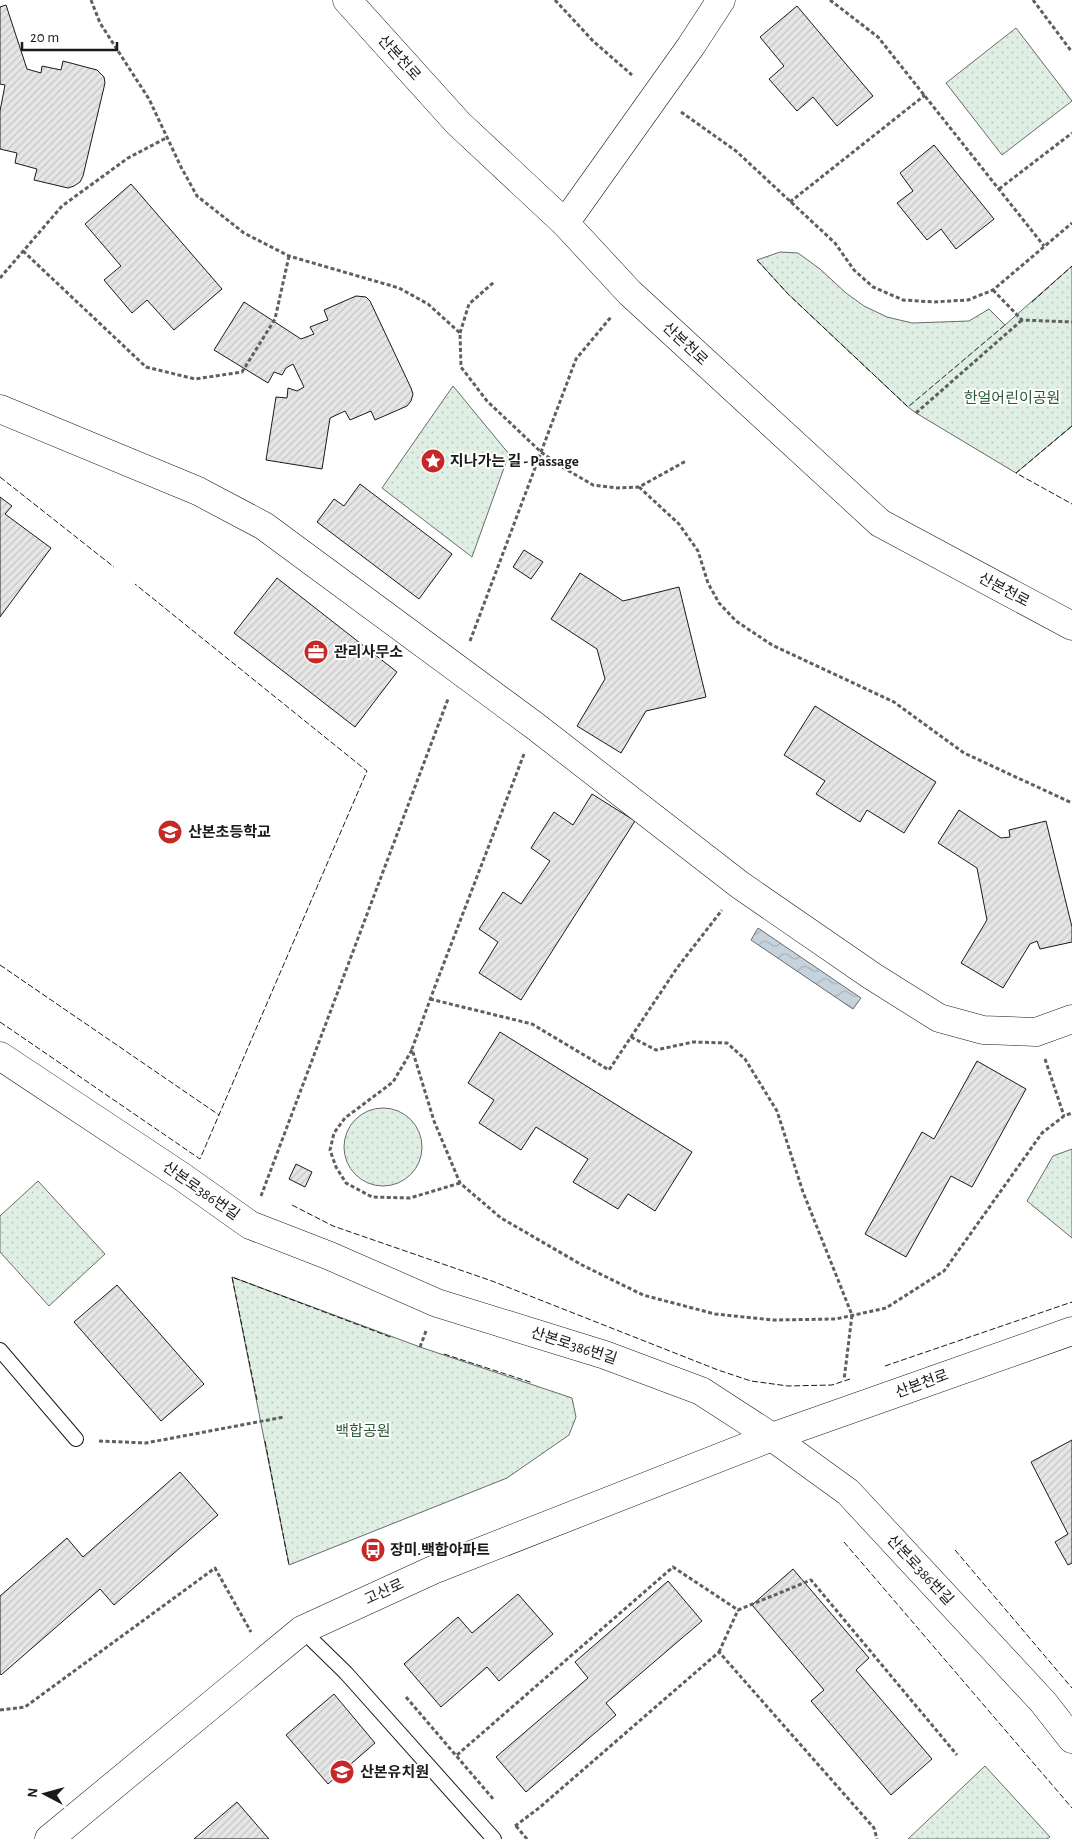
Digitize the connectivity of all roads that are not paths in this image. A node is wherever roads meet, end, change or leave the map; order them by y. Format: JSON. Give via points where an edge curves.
{"nodes":[{"id":1,"x":347,"y":0,"type":"edge"},
{"id":2,"x":721,"y":0,"type":"edge"},
{"id":3,"x":565,"y":223,"type":"junction"},
{"id":4,"x":0,"y":409,"type":"edge"},
{"id":5,"x":1072,"y":626,"type":"edge"},
{"id":6,"x":1072,"y":1019,"type":"edge"},
{"id":7,"x":0,"y":1056,"type":"edge"},
{"id":8,"x":1072,"y":1331,"type":"edge"},
{"id":9,"x":0,"y":1350,"type":"edge"},
{"id":10,"x":772,"y":1437,"type":"junction"},
{"id":11,"x":76,"y":1440,"type":"road end"},
{"id":12,"x":302,"y":1630,"type":"junction"},
{"id":13,"x":1072,"y":1739,"type":"edge"},
{"id":14,"x":50,"y":1839,"type":"edge"},
{"id":15,"x":494,"y":1839,"type":"edge"}],
"edges":[{"from":1,"to":3,"type":"street","name":"산본천로","via":[[458,123]]},
{"from":2,"to":3,"type":"street"},
{"from":3,"to":5,"type":"street","name":"산본천로","via":[[630,293],[880,523]]},
{"from":4,"to":6,"type":"street","via":[[198,491],[264,526],[535,726],[740,885],[939,1018],[983,1030],[1036,1032]]},
{"from":7,"to":10,"type":"street","name":"산본로386번길","via":[[250,1225],[437,1303],[605,1355],[701,1391]]},
{"from":8,"to":10,"type":"street","name":"산본천로"},
{"from":9,"to":11,"type":"lane"},
{"from":10,"to":12,"type":"street","name":"고산로","via":[[433,1570]]},
{"from":10,"to":13,"type":"street","name":"산본로386번길","via":[[848,1492],[1043,1702]]},
{"from":12,"to":14,"type":"street","name":"고산로"},
{"from":12,"to":15,"type":"lane","via":[[346,1673]]}]}
